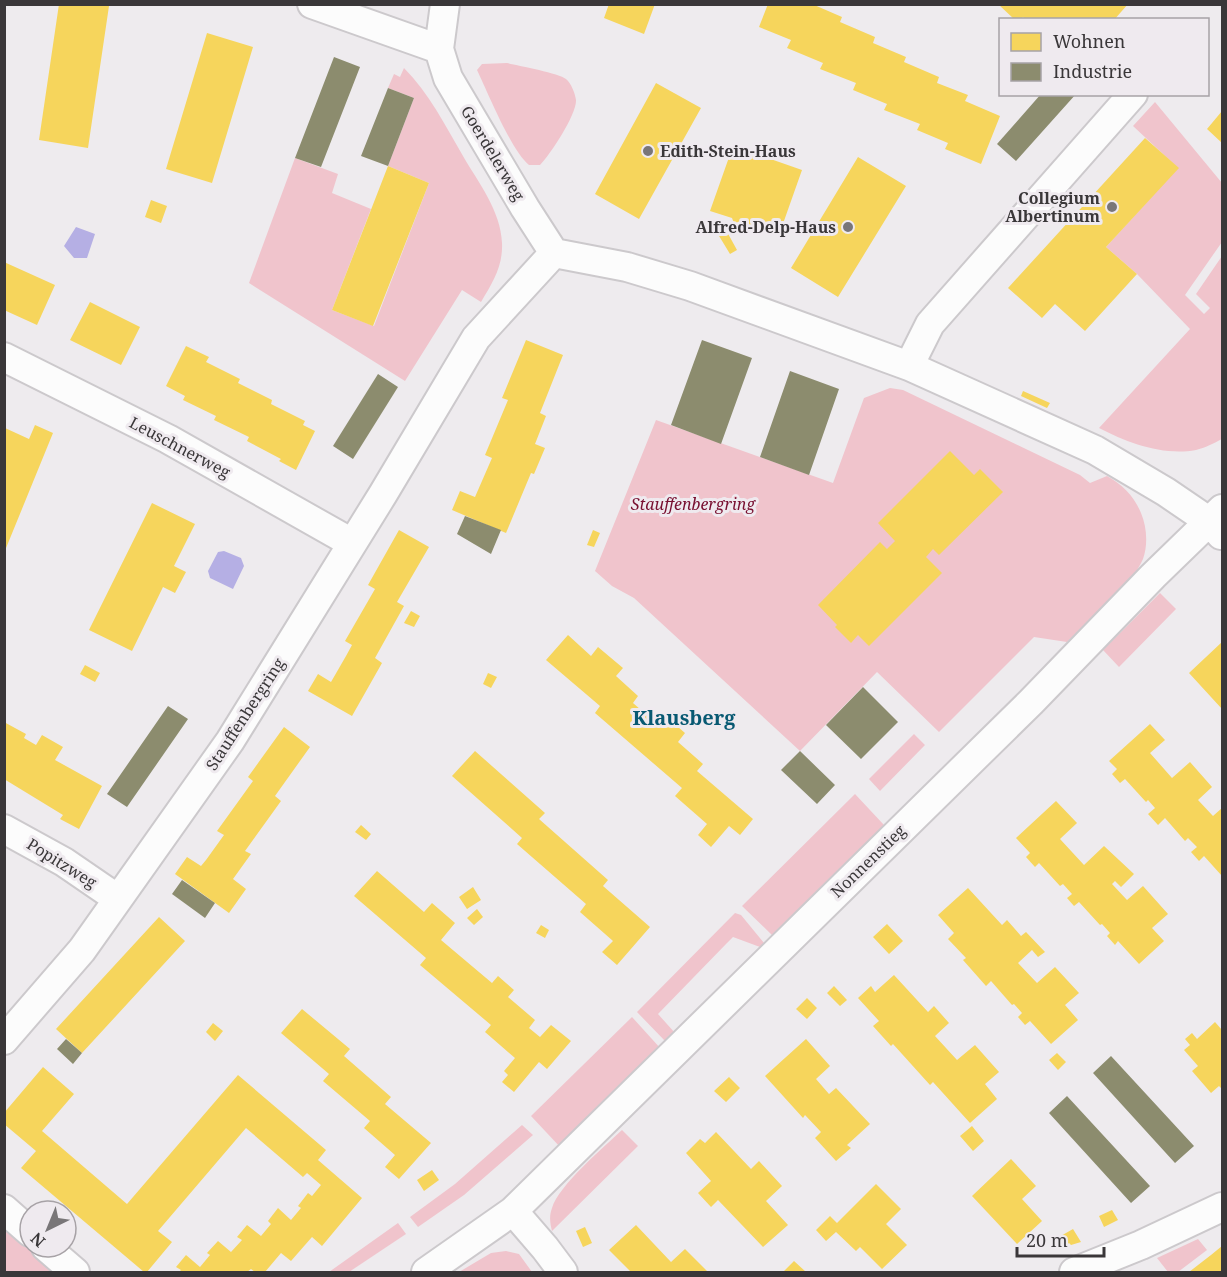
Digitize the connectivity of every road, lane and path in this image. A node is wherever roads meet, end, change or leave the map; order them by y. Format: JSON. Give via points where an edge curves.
{"nodes":[{"id":1,"x":312,"y":4,"type":"edge"},
{"id":2,"x":445,"y":4,"type":"edge"},
{"id":3,"x":439,"y":49,"type":"junction"},
{"id":4,"x":1131,"y":96,"type":"edge"},
{"id":5,"x":554,"y":253,"type":"junction"},
{"id":6,"x":4,"y":357,"type":"edge"},
{"id":7,"x":909,"y":366,"type":"junction"},
{"id":8,"x":1218,"y":523,"type":"edge"},
{"id":9,"x":352,"y":543,"type":"junction"},
{"id":10,"x":4,"y":829,"type":"edge"},
{"id":11,"x":118,"y":899,"type":"junction"},
{"id":12,"x":4,"y":1040,"type":"edge"},
{"id":13,"x":1222,"y":1207,"type":"edge"},
{"id":14,"x":4,"y":1209,"type":"edge"},
{"id":15,"x":513,"y":1211,"type":"junction"},
{"id":16,"x":18,"y":1221,"type":"edge"},
{"id":17,"x":60,"y":1259,"type":"edge"},
{"id":18,"x":75,"y":1272,"type":"edge"},
{"id":19,"x":426,"y":1272,"type":"edge"},
{"id":20,"x":562,"y":1272,"type":"edge"},
{"id":21,"x":1074,"y":1272,"type":"edge"}],
"edges":[{"from":1,"to":3,"type":"street"},
{"from":2,"to":3,"type":"street","name":"Goerdelerweg"},
{"from":3,"to":5,"type":"street","name":"Goerdelerweg","via":[[448,78]]},
{"from":4,"to":7,"type":"street","via":[[930,324]]},
{"from":5,"to":7,"type":"street","via":[[627,267],[690,286]]},
{"from":5,"to":9,"type":"street","name":"Stauffenbergring","via":[[476,338]]},
{"from":6,"to":9,"type":"street","name":"Leuschnerweg","via":[[168,439]]},
{"from":7,"to":8,"type":"street","via":[[1095,450]]},
{"from":8,"to":15,"type":"street","name":"Nonnenstieg"},
{"from":9,"to":11,"type":"street","name":"Stauffenbergring","via":[[230,741]]},
{"from":10,"to":11,"type":"street","name":"Popitzweg","via":[[64,862]]},
{"from":11,"to":12,"type":"street","name":"Stauffenbergring","via":[[82,950]]},
{"from":13,"to":21,"type":"street"},
{"from":14,"to":16,"type":"street"},
{"from":15,"to":19,"type":"street","name":"Nonnenstieg"},
{"from":15,"to":20,"type":"street"},
{"from":17,"to":18,"type":"street"}]}
